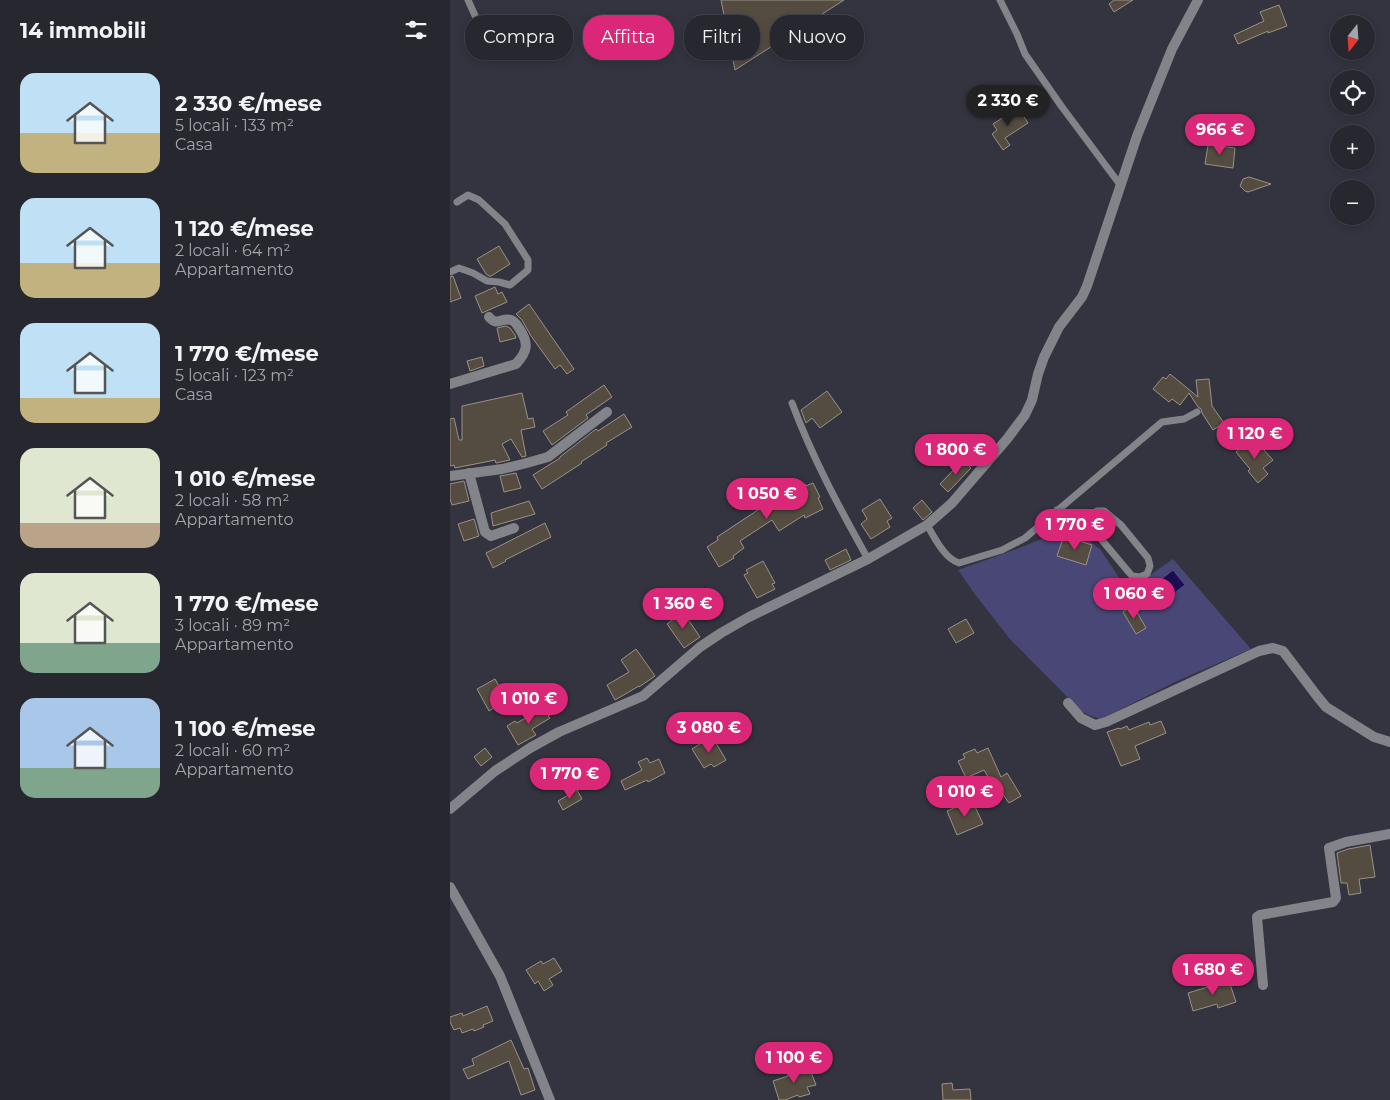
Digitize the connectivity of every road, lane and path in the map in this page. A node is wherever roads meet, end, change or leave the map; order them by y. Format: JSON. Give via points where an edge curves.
{"nodes":[{"id":1,"x":468,"y":0,"type":"edge"},
{"id":2,"x":1000,"y":0,"type":"edge"},
{"id":3,"x":1198,"y":0,"type":"edge"},
{"id":4,"x":475,"y":15,"type":"edge"},
{"id":5,"x":1121,"y":186,"type":"junction"},
{"id":6,"x":457,"y":202,"type":"dead end"},
{"id":7,"x":450,"y":272,"type":"edge"},
{"id":8,"x":489,"y":317,"type":"dead end"},
{"id":9,"x":450,"y":384,"type":"edge"},
{"id":10,"x":792,"y":403,"type":"dead end"},
{"id":11,"x":607,"y":412,"type":"dead end"},
{"id":12,"x":1197,"y":412,"type":"dead end"},
{"id":13,"x":469,"y":473,"type":"junction"},
{"id":14,"x":450,"y":476,"type":"edge"},
{"id":15,"x":1057,"y":510,"type":"junction"},
{"id":16,"x":1086,"y":524,"type":"junction"},
{"id":17,"x":927,"y":525,"type":"junction"},
{"id":18,"x":514,"y":528,"type":"dead end"},
{"id":19,"x":868,"y":559,"type":"junction"},
{"id":20,"x":1068,"y":703,"type":"dead end"},
{"id":21,"x":1390,"y":742,"type":"edge"},
{"id":22,"x":450,"y":809,"type":"edge"},
{"id":23,"x":1390,"y":834,"type":"edge"},
{"id":24,"x":450,"y":887,"type":"edge"},
{"id":25,"x":1263,"y":986,"type":"dead end"},
{"id":26,"x":550,"y":1100,"type":"edge"}],
"edges":[{"from":1,"to":4,"type":"lane"},
{"from":2,"to":5,"type":"lane","via":[[1025,54]]},
{"from":3,"to":5,"type":"street","via":[[1172,49]]},
{"from":5,"to":17,"type":"street","via":[[1082,298],[1060,327],[1044,357],[1025,415],[952,503]]},
{"from":6,"to":7,"type":"lane","via":[[468,195],[479,200],[505,224],[528,260],[528,270],[510,285],[487,281],[459,268]]},
{"from":8,"to":9,"type":"street","via":[[497,322],[513,320],[525,338],[522,357],[516,364]]},
{"from":10,"to":19,"type":"lane","via":[[835,501]]},
{"from":11,"to":13,"type":"street","via":[[548,457]]},
{"from":12,"to":15,"type":"lane","via":[[1184,419],[1162,422]]},
{"from":13,"to":14,"type":"street"},
{"from":13,"to":18,"type":"street","via":[[486,532],[492,536]]},
{"from":15,"to":16,"type":"lane"},
{"from":15,"to":17,"type":"lane","via":[[1025,538],[1002,550],[959,563],[952,561]]},
{"from":16,"to":16,"type":"lane","via":[[1132,576],[1147,574],[1148,558],[1121,525],[1104,511],[1097,511]]},
{"from":17,"to":19,"type":"street"},
{"from":19,"to":22,"type":"street","via":[[721,633],[644,696],[559,732],[530,748],[495,771]]},
{"from":20,"to":21,"type":"street","via":[[1081,718],[1095,724],[1106,722],[1272,648],[1283,652],[1326,706],[1374,737]]},
{"from":23,"to":25,"type":"street","via":[[1329,848],[1336,898],[1333,902],[1257,917]]},
{"from":24,"to":26,"type":"street","via":[[500,976]]}]}
